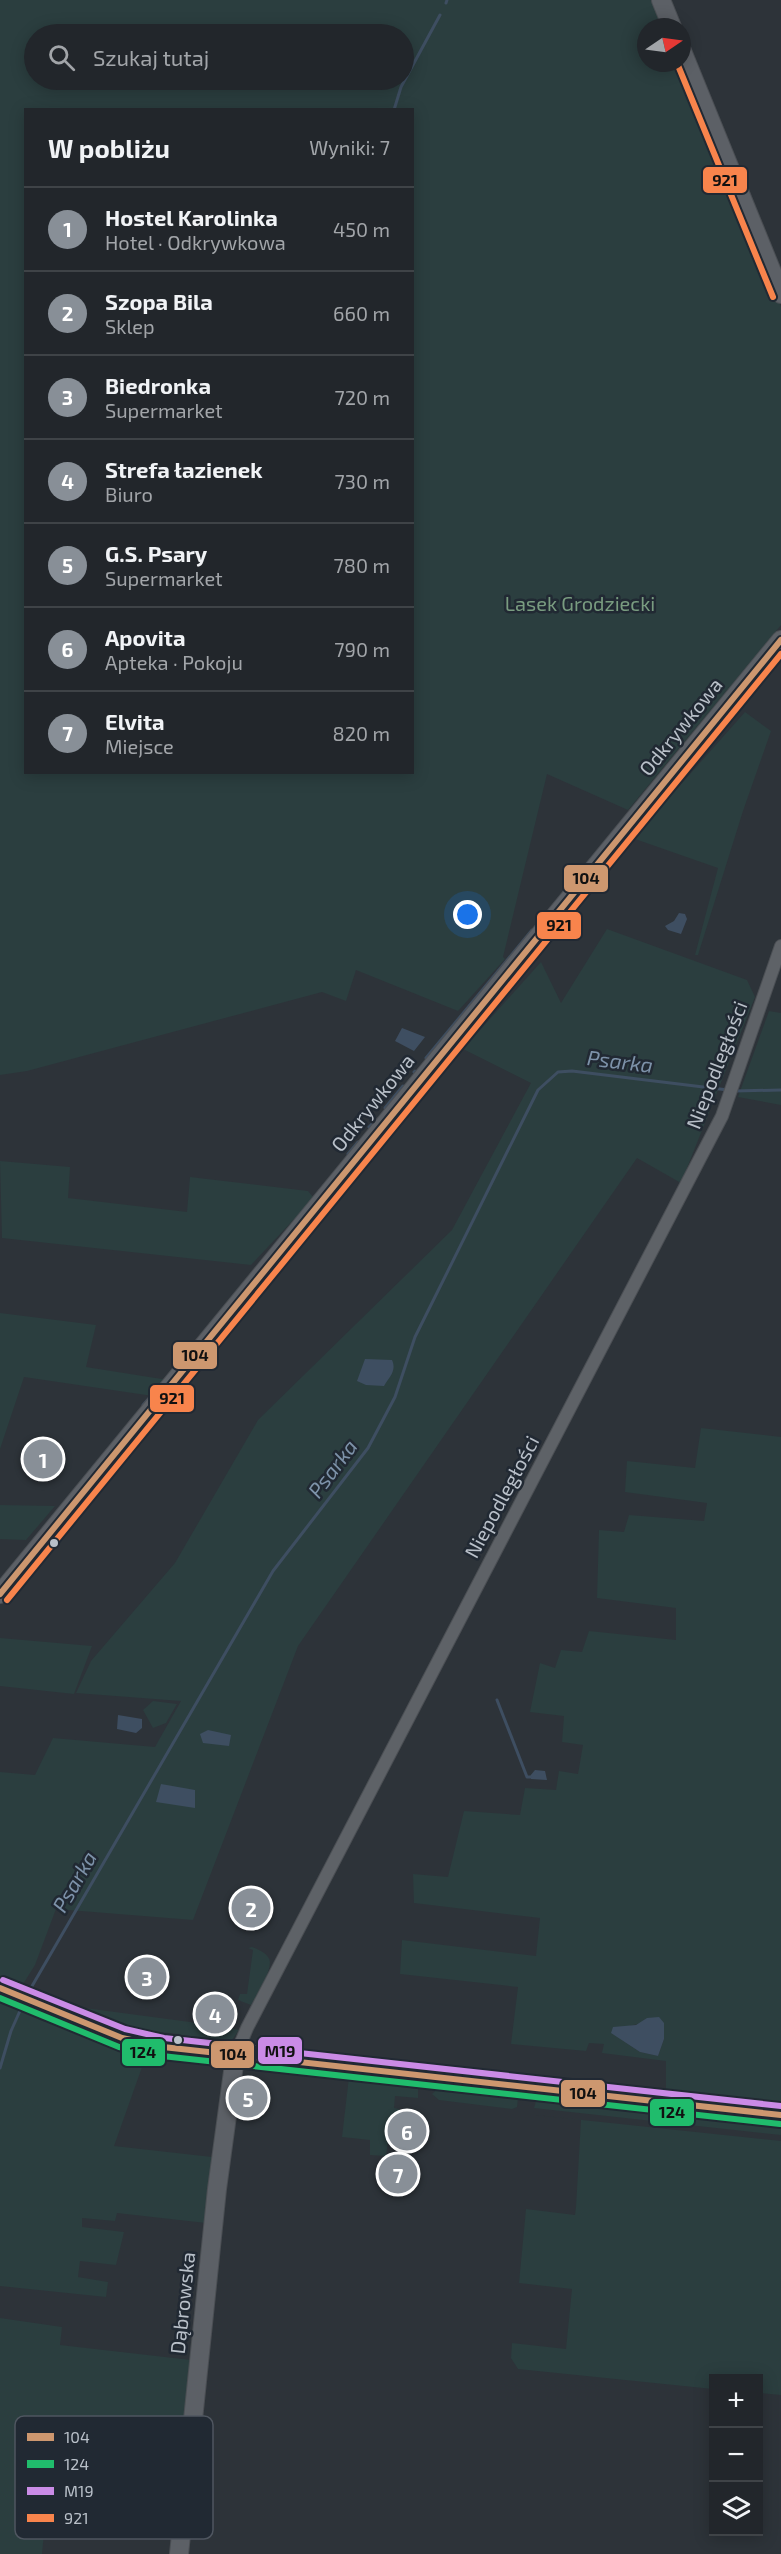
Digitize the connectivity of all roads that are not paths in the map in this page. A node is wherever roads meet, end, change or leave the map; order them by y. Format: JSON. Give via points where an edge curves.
{"nodes":[{"id":1,"x":661,"y":0,"type":"edge"},
{"id":2,"x":668,"y":18,"type":"edge"},
{"id":3,"x":691,"y":72,"type":"edge"},
{"id":4,"x":781,"y":294,"type":"edge"},
{"id":5,"x":781,"y":640,"type":"edge"},
{"id":6,"x":781,"y":946,"type":"edge"},
{"id":7,"x":0,"y":1594,"type":"edge"},
{"id":8,"x":4,"y":1990,"type":"edge"},
{"id":9,"x":235,"y":2056,"type":"junction"},
{"id":10,"x":781,"y":2115,"type":"edge"},
{"id":11,"x":193,"y":2416,"type":"edge"},
{"id":12,"x":181,"y":2539,"type":"edge"},
{"id":13,"x":179,"y":2554,"type":"edge"}],
"edges":[{"from":1,"to":2,"type":"street"},
{"from":3,"to":4,"type":"street"},
{"from":5,"to":7,"type":"street","name":"Odkrywkowa"},
{"from":6,"to":9,"type":"street","name":"Niepodległości","via":[[722,1116]]},
{"from":8,"to":9,"type":"street","via":[[122,2038]]},
{"from":9,"to":10,"type":"street"},
{"from":9,"to":11,"type":"street","name":"Dąbrowska"},
{"from":12,"to":13,"type":"street","name":"Dąbrowska"}]}
